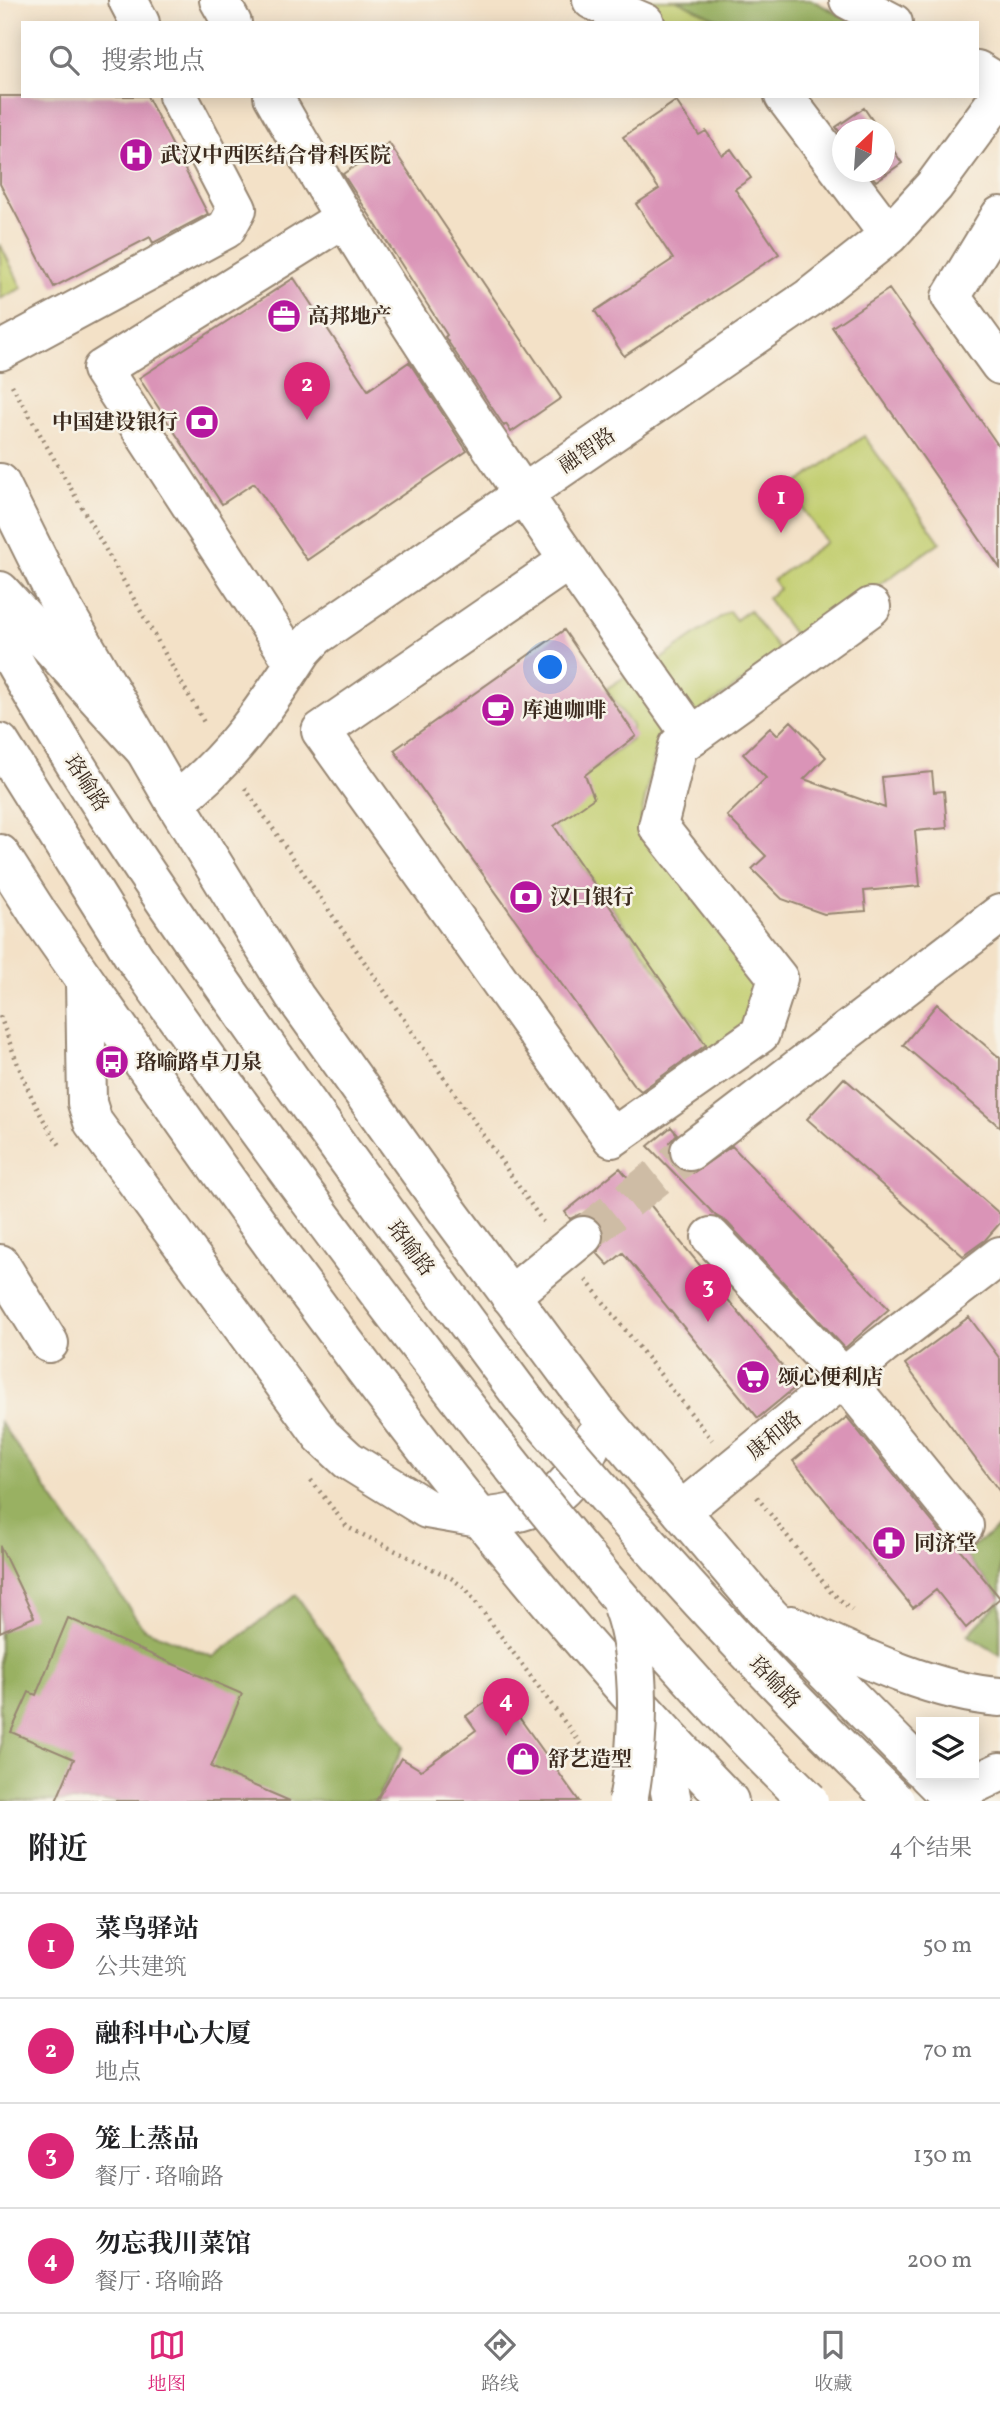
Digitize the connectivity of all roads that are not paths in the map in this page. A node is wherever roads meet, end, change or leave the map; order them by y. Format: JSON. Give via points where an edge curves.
{"nodes":[{"id":1,"x":128,"y":0,"type":"edge"},
{"id":2,"x":219,"y":0,"type":"edge"},
{"id":3,"x":592,"y":0,"type":"edge"},
{"id":4,"x":849,"y":0,"type":"edge"},
{"id":5,"x":139,"y":21,"type":"edge"},
{"id":6,"x":231,"y":21,"type":"edge"},
{"id":7,"x":640,"y":21,"type":"edge"},
{"id":8,"x":889,"y":21,"type":"edge"},
{"id":9,"x":979,"y":71,"type":"edge"},
{"id":10,"x":1000,"y":85,"type":"edge"},
{"id":11,"x":1000,"y":96,"type":"edge"},
{"id":12,"x":179,"y":98,"type":"edge"},
{"id":13,"x":274,"y":98,"type":"edge"},
{"id":14,"x":786,"y":98,"type":"edge"},
{"id":15,"x":1000,"y":216,"type":"edge"},
{"id":16,"x":344,"y":218,"type":"junction"},
{"id":17,"x":889,"y":235,"type":"junction"},
{"id":18,"x":3,"y":364,"type":"edge"},
{"id":19,"x":1000,"y":365,"type":"edge"},
{"id":20,"x":0,"y":483,"type":"edge"},
{"id":21,"x":522,"y":495,"type":"junction"},
{"id":22,"x":568,"y":561,"type":"junction"},
{"id":23,"x":0,"y":591,"type":"edge"},
{"id":24,"x":871,"y":607,"type":"dead end"},
{"id":25,"x":0,"y":638,"type":"edge"},
{"id":26,"x":295,"y":663,"type":"junction"},
{"id":27,"x":692,"y":736,"type":"junction"},
{"id":28,"x":0,"y":743,"type":"edge"},
{"id":29,"x":143,"y":748,"type":"junction"},
{"id":30,"x":175,"y":802,"type":"junction"},
{"id":31,"x":0,"y":854,"type":"edge"},
{"id":32,"x":1000,"y":914,"type":"edge"},
{"id":33,"x":85,"y":981,"type":"junction"},
{"id":34,"x":690,"y":1150,"type":"tunnel mouth"},
{"id":35,"x":710,"y":1237,"type":"dead end"},
{"id":36,"x":573,"y":1244,"type":"tunnel mouth"},
{"id":37,"x":1000,"y":1256,"type":"edge"},
{"id":38,"x":0,"y":1264,"type":"edge"},
{"id":39,"x":510,"y":1296,"type":"junction"},
{"id":40,"x":49,"y":1343,"type":"dead end"},
{"id":41,"x":844,"y":1378,"type":"junction"},
{"id":42,"x":526,"y":1402,"type":"junction"},
{"id":43,"x":596,"y":1411,"type":"junction"},
{"id":44,"x":681,"y":1511,"type":"junction"},
{"id":45,"x":479,"y":1518,"type":"junction"},
{"id":46,"x":964,"y":1526,"type":"dead end"},
{"id":47,"x":769,"y":1616,"type":"junction"},
{"id":48,"x":1000,"y":1697,"type":"edge"},
{"id":49,"x":646,"y":1716,"type":"junction"},
{"id":50,"x":916,"y":1763,"type":"edge"},
{"id":51,"x":1000,"y":1772,"type":"edge"},
{"id":52,"x":943,"y":1793,"type":"edge"},
{"id":53,"x":628,"y":1801,"type":"edge"},
{"id":54,"x":672,"y":1801,"type":"edge"},
{"id":55,"x":729,"y":1801,"type":"edge"},
{"id":56,"x":809,"y":1801,"type":"edge"},
{"id":57,"x":895,"y":1801,"type":"edge"}],
"edges":[{"from":1,"to":5,"type":"main road"},
{"from":2,"to":6,"type":"main road"},
{"from":3,"to":7,"type":"main road"},
{"from":4,"to":8,"type":"main road"},
{"from":9,"to":10,"type":"main road"},
{"from":11,"to":17,"type":"main road","name":"融智路","via":[[934,186]]},
{"from":12,"to":18,"type":"main road","via":[[237,209],[226,229]]},
{"from":13,"to":16,"type":"main road"},
{"from":14,"to":17,"type":"main road"},
{"from":15,"to":19,"type":"main road","via":[[951,297]]},
{"from":16,"to":21,"type":"main road"},
{"from":16,"to":26,"type":"main road","via":[[102,369]]},
{"from":17,"to":21,"type":"main road","name":"融智路","via":[[809,298]]},
{"from":20,"to":29,"type":"main road","via":[[58,600]]},
{"from":21,"to":22,"type":"main road"},
{"from":21,"to":26,"type":"main road","name":"融智路","via":[[331,624]]},
{"from":22,"to":27,"type":"main road"},
{"from":22,"to":27,"type":"main road","via":[[321,731],[612,1138],[760,1034],[778,978],[658,826],[678,746]]},
{"from":23,"to":29,"type":"main road"},
{"from":24,"to":27,"type":"main road"},
{"from":25,"to":42,"type":"main road","name":"珞喻路","via":[[48,724],[184,931],[359,1178]]},
{"from":26,"to":30,"type":"main road","name":"融智路","via":[[225,759]]},
{"from":28,"to":56,"type":"main road","bridge":true,"via":[[134,957],[390,1310],[563,1532],[672,1660]]},
{"from":29,"to":30,"type":"main road"},
{"from":30,"to":39,"type":"main road","via":[[295,997]]},
{"from":31,"to":33,"type":"main road"},
{"from":32,"to":34,"type":"main road"},
{"from":33,"to":45,"type":"main road","via":[[298,1282]]},
{"from":33,"to":45,"type":"main road","via":[[87,1103],[93,1122],[297,1402],[334,1450],[386,1485],[427,1509]]},
{"from":35,"to":41,"type":"main road"},
{"from":36,"to":39,"type":"main road"},
{"from":37,"to":41,"type":"main road","name":"康和路"},
{"from":38,"to":40,"type":"main road"},
{"from":39,"to":43,"type":"main road"},
{"from":41,"to":44,"type":"main road","name":"康和路"},
{"from":41,"to":46,"type":"main road"},
{"from":42,"to":53,"type":"main road","bridge":true,"via":[[629,1623],[635,1668]]},
{"from":42,"to":57,"type":"main road","name":"珞喻路","bridge":true,"via":[[722,1628]]},
{"from":43,"to":44,"type":"main road"},
{"from":43,"to":45,"type":"main road","via":[[594,1438],[579,1471],[559,1494],[533,1510]]},
{"from":44,"to":47,"type":"main road"},
{"from":45,"to":49,"type":"main road"},
{"from":47,"to":48,"type":"main road","via":[[941,1686]]},
{"from":47,"to":50,"type":"main road"},
{"from":49,"to":54,"type":"main road"},
{"from":49,"to":55,"type":"main road"},
{"from":51,"to":52,"type":"main road"}]}
